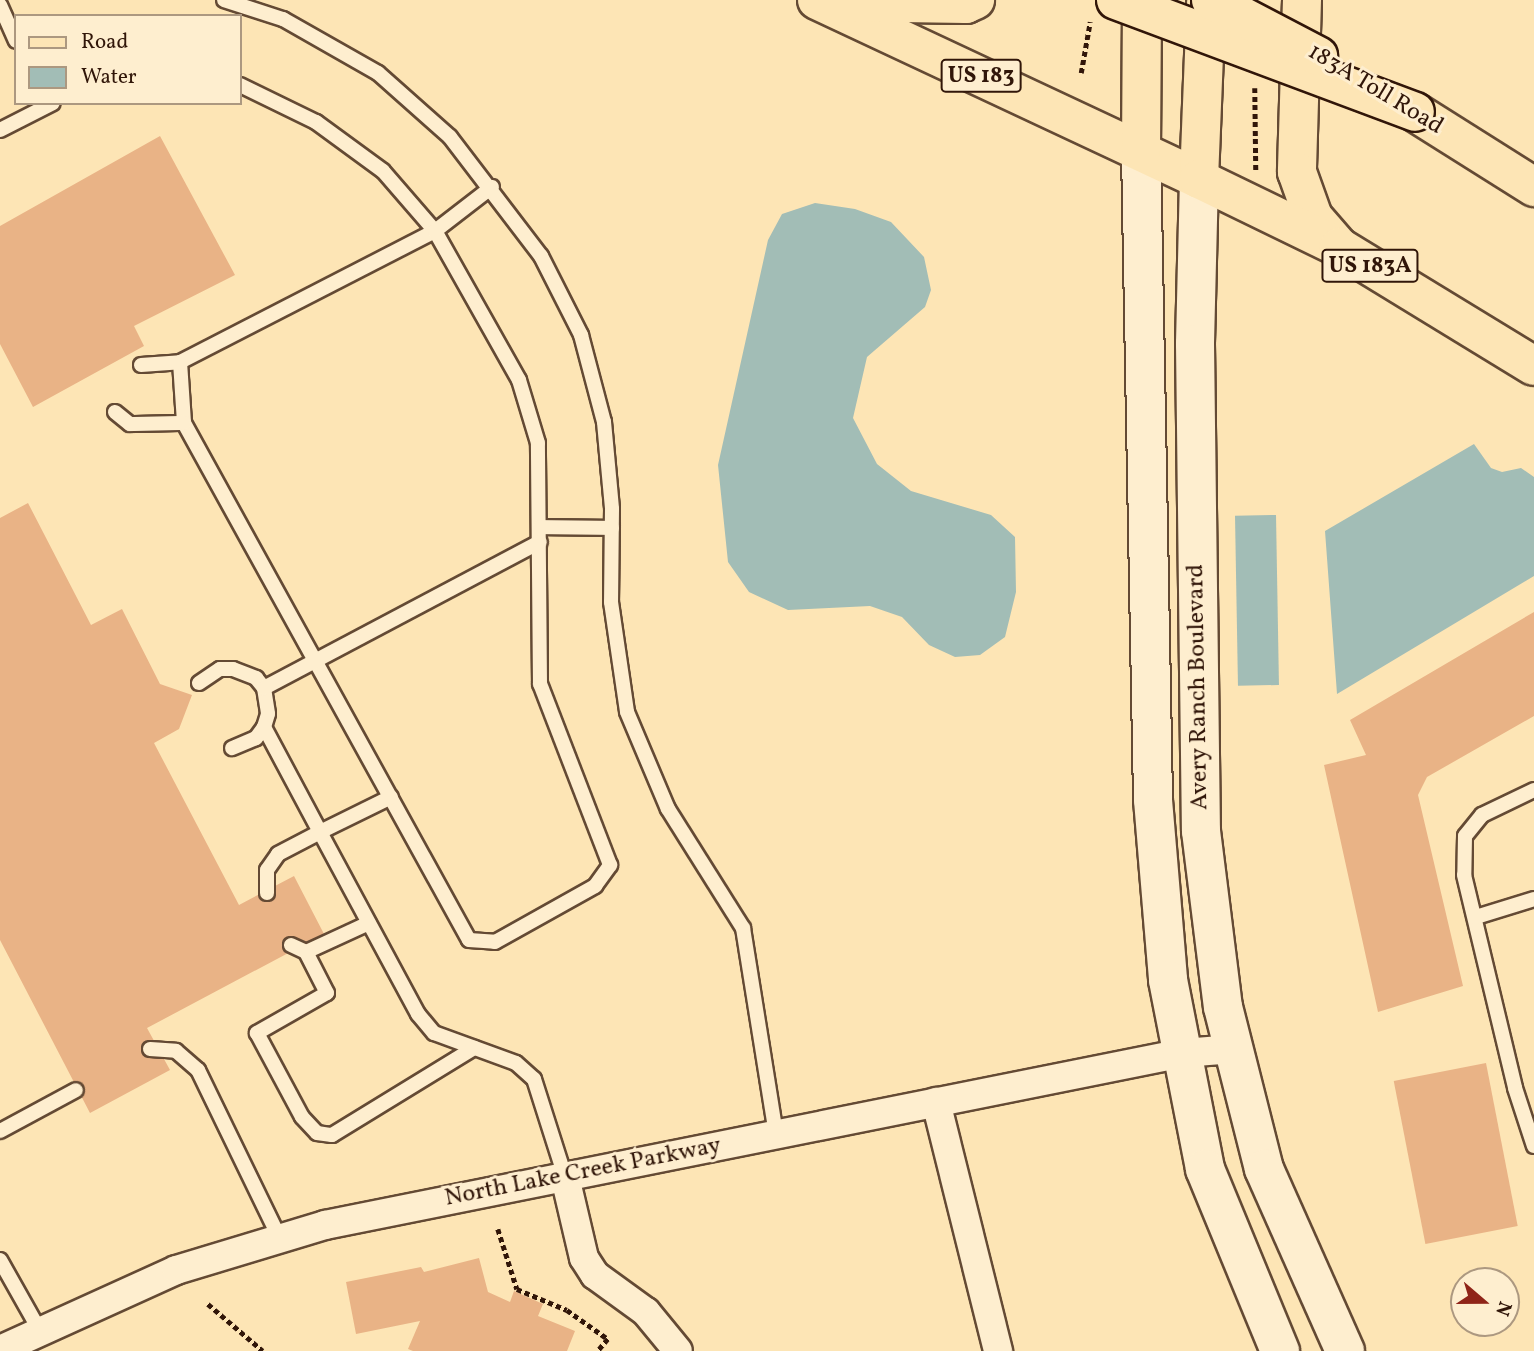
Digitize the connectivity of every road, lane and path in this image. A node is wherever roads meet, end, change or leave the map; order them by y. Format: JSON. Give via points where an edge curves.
{"nodes":[{"id":1,"x":223,"y":0,"type":"edge"},
{"id":2,"x":975,"y":0,"type":"edge"},
{"id":3,"x":1142,"y":0,"type":"edge"},
{"id":4,"x":1209,"y":0,"type":"edge"},
{"id":5,"x":1302,"y":0,"type":"edge"},
{"id":6,"x":819,"y":1,"type":"edge"},
{"id":7,"x":0,"y":5,"type":"edge"},
{"id":8,"x":1103,"y":7,"type":"edge"},
{"id":9,"x":14,"y":36,"type":"edge"},
{"id":10,"x":1081,"y":73,"type":"dead end"},
{"id":11,"x":242,"y":86,"type":"edge"},
{"id":12,"x":47,"y":105,"type":"edge"},
{"id":13,"x":1415,"y":113,"type":"junction"},
{"id":14,"x":0,"y":130,"type":"edge"},
{"id":15,"x":1141,"y":151,"type":"junction"},
{"id":16,"x":1199,"y":178,"type":"junction"},
{"id":17,"x":492,"y":187,"type":"junction"},
{"id":18,"x":1534,"y":187,"type":"edge"},
{"id":19,"x":435,"y":231,"type":"junction"},
{"id":20,"x":1339,"y":247,"type":"junction"},
{"id":21,"x":180,"y":362,"type":"junction"},
{"id":22,"x":141,"y":365,"type":"dead end"},
{"id":23,"x":1534,"y":366,"type":"edge"},
{"id":24,"x":115,"y":412,"type":"dead end"},
{"id":25,"x":184,"y":423,"type":"junction"},
{"id":26,"x":540,"y":527,"type":"junction"},
{"id":27,"x":612,"y":528,"type":"junction"},
{"id":28,"x":540,"y":542,"type":"junction"},
{"id":29,"x":318,"y":662,"type":"junction"},
{"id":30,"x":199,"y":683,"type":"dead end"},
{"id":31,"x":264,"y":688,"type":"junction"},
{"id":32,"x":264,"y":727,"type":"junction"},
{"id":33,"x":232,"y":748,"type":"dead end"},
{"id":34,"x":1534,"y":790,"type":"edge"},
{"id":35,"x":391,"y":797,"type":"junction"},
{"id":36,"x":320,"y":832,"type":"junction"},
{"id":37,"x":267,"y":893,"type":"dead end"},
{"id":38,"x":1534,"y":899,"type":"edge"},
{"id":39,"x":1476,"y":917,"type":"junction"},
{"id":40,"x":369,"y":923,"type":"junction"},
{"id":41,"x":291,"y":945,"type":"dead end"},
{"id":42,"x":306,"y":952,"type":"junction"},
{"id":43,"x":474,"y":1048,"type":"junction"},
{"id":44,"x":150,"y":1049,"type":"dead end"},
{"id":45,"x":1234,"y":1049,"type":"junction"},
{"id":46,"x":1183,"y":1053,"type":"junction"},
{"id":47,"x":76,"y":1090,"type":"dead end"},
{"id":48,"x":936,"y":1102,"type":"junction"},
{"id":49,"x":0,"y":1131,"type":"edge"},
{"id":50,"x":776,"y":1135,"type":"junction"},
{"id":51,"x":1534,"y":1146,"type":"edge"},
{"id":52,"x":565,"y":1177,"type":"junction"},
{"id":53,"x":498,"y":1229,"type":"dead end"},
{"id":54,"x":279,"y":1237,"type":"junction"},
{"id":55,"x":0,"y":1260,"type":"edge"},
{"id":56,"x":208,"y":1304,"type":"dead end"},
{"id":57,"x":40,"y":1331,"type":"junction"},
{"id":58,"x":0,"y":1350,"type":"edge"},
{"id":59,"x":263,"y":1351,"type":"edge"},
{"id":60,"x":598,"y":1351,"type":"edge"},
{"id":61,"x":678,"y":1351,"type":"edge"},
{"id":62,"x":998,"y":1351,"type":"edge"},
{"id":63,"x":1280,"y":1351,"type":"edge"},
{"id":64,"x":1345,"y":1351,"type":"edge"}],
"edges":[{"from":1,"to":17,"type":"lane","via":[[283,19],[378,73],[450,137]]},
{"from":2,"to":6,"type":"main road","via":[[966,4]]},
{"from":3,"to":15,"type":"main road","name":"Avery Ranch Boulevard"},
{"from":4,"to":13,"type":"main road","name":"183A Toll Road","bridge":true,"via":[[1287,37]]},
{"from":4,"to":16,"type":"main road","name":"Avery Ranch Boulevard"},
{"from":5,"to":20,"type":"main road","via":[[1297,172],[1313,217]]},
{"from":6,"to":15,"type":"main road","number":"US 183"},
{"from":7,"to":9,"type":"lane"},
{"from":8,"to":10,"type":"path"},
{"from":8,"to":13,"type":"main road","bridge":true},
{"from":11,"to":19,"type":"lane","via":[[316,122],[383,172]]},
{"from":12,"to":14,"type":"lane"},
{"from":13,"to":18,"type":"main road","name":"183A Toll Road"},
{"from":15,"to":16,"type":"main road","number":"US 183"},
{"from":15,"to":46,"type":"main road","name":"Avery Ranch Boulevard","via":[[1153,800],[1168,980]]},
{"from":16,"to":20,"type":"main road","number":"US 183A"},
{"from":16,"to":45,"type":"main road","name":"Avery Ranch Boulevard","via":[[1195,358],[1201,831],[1223,1007]]},
{"from":17,"to":19,"type":"lane"},
{"from":17,"to":27,"type":"lane","via":[[541,256],[581,335],[604,422]]},
{"from":19,"to":21,"type":"lane"},
{"from":19,"to":26,"type":"lane","via":[[519,380],[538,443]]},
{"from":20,"to":23,"type":"main road","number":"US 183A"},
{"from":21,"to":22,"type":"lane"},
{"from":21,"to":25,"type":"lane"},
{"from":24,"to":25,"type":"lane","via":[[130,424]]},
{"from":25,"to":29,"type":"lane"},
{"from":26,"to":27,"type":"lane"},
{"from":26,"to":28,"type":"lane"},
{"from":27,"to":50,"type":"lane","via":[[611,601],[627,712],[668,809],[743,928]]},
{"from":28,"to":29,"type":"lane"},
{"from":28,"to":35,"type":"lane","via":[[540,684],[610,865],[595,886],[495,942],[469,940]]},
{"from":29,"to":31,"type":"lane"},
{"from":29,"to":35,"type":"lane"},
{"from":30,"to":31,"type":"lane","via":[[220,669],[233,669],[256,678]]},
{"from":31,"to":32,"type":"lane","via":[[268,714]]},
{"from":32,"to":33,"type":"lane","via":[[256,738]]},
{"from":32,"to":36,"type":"lane"},
{"from":34,"to":39,"type":"lane","via":[[1482,815],[1465,836],[1464,875]]},
{"from":35,"to":36,"type":"lane"},
{"from":36,"to":37,"type":"lane","via":[[278,854],[267,870]]},
{"from":36,"to":40,"type":"lane"},
{"from":38,"to":39,"type":"lane"},
{"from":39,"to":51,"type":"lane","via":[[1515,1088]]},
{"from":40,"to":42,"type":"lane"},
{"from":40,"to":43,"type":"lane","via":[[426,1024],[434,1033]]},
{"from":41,"to":42,"type":"lane"},
{"from":42,"to":43,"type":"lane","via":[[327,993],[257,1033],[302,1117],[317,1133],[332,1135]]},
{"from":43,"to":52,"type":"lane","via":[[516,1063],[534,1079]]},
{"from":44,"to":54,"type":"lane","via":[[176,1051],[198,1070]]},
{"from":45,"to":46,"type":"street","name":"North Lake Creek Parkway"},
{"from":45,"to":64,"type":"main road","name":"Avery Ranch Boulevard","via":[[1265,1169]]},
{"from":46,"to":48,"type":"street","name":"North Lake Creek Parkway"},
{"from":46,"to":63,"type":"main road","name":"Avery Ranch Boulevard","via":[[1205,1169]]},
{"from":47,"to":49,"type":"lane"},
{"from":48,"to":50,"type":"street","name":"North Lake Creek Parkway"},
{"from":48,"to":62,"type":"street"},
{"from":50,"to":52,"type":"street","name":"North Lake Creek Parkway"},
{"from":52,"to":54,"type":"street","name":"North Lake Creek Parkway"},
{"from":52,"to":61,"type":"street","via":[[590,1267],[646,1312]]},
{"from":53,"to":60,"type":"path","via":[[517,1289],[566,1310],[608,1339]]},
{"from":54,"to":57,"type":"street","name":"North Lake Creek Parkway","via":[[176,1270]]},
{"from":55,"to":57,"type":"lane"},
{"from":56,"to":59,"type":"path"},
{"from":57,"to":58,"type":"street","name":"North Lake Creek Parkway"}]}
